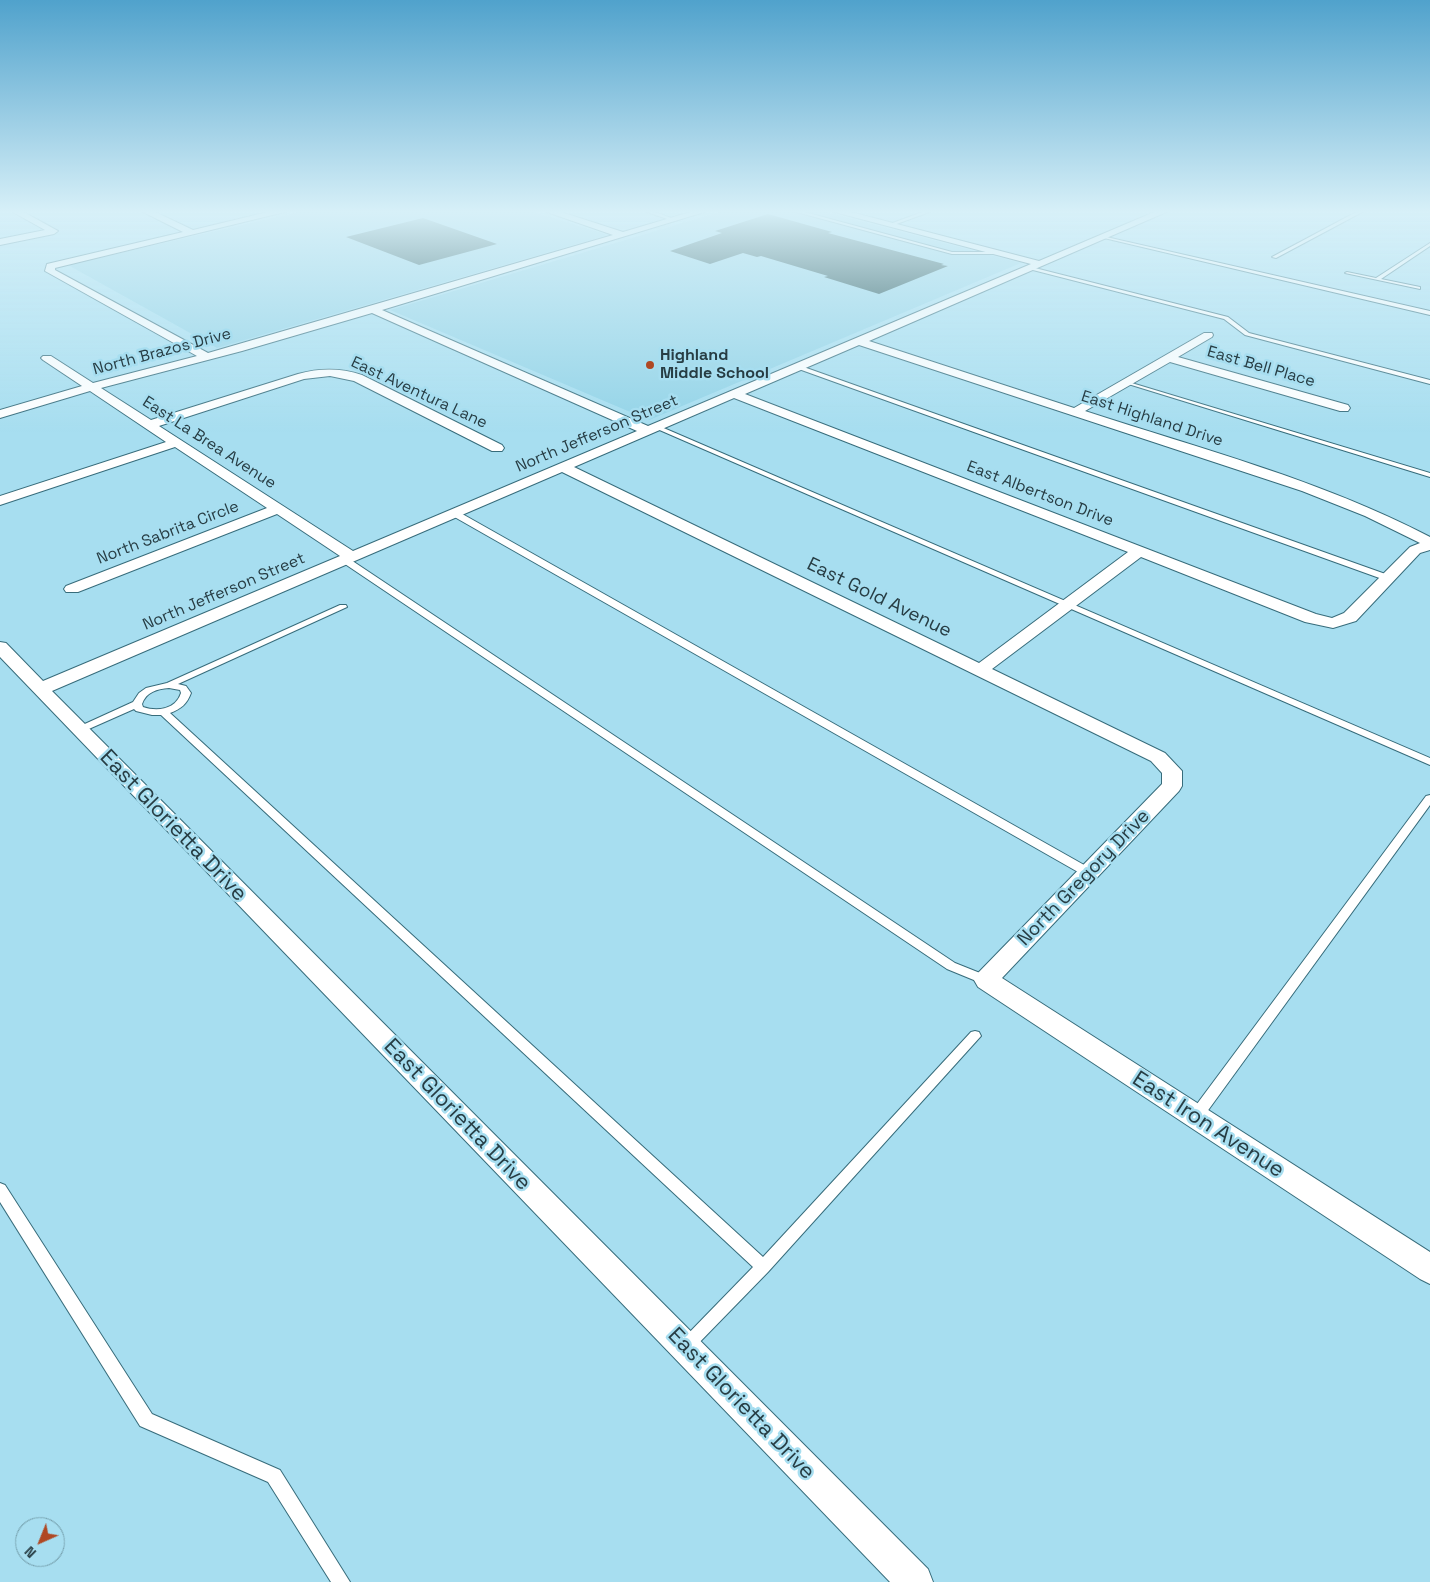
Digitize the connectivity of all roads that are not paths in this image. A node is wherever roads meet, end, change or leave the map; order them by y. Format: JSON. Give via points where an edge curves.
{"nodes":[{"id":1,"x":73,"y":284,"type":"edge"},
{"id":2,"x":460,"y":284,"type":"edge"},
{"id":3,"x":993,"y":284,"type":"edge"},
{"id":4,"x":1100,"y":284,"type":"edge"},
{"id":5,"x":1305,"y":284,"type":"edge"},
{"id":6,"x":1399,"y":284,"type":"edge"},
{"id":7,"x":1418,"y":288,"type":"dead end"},
{"id":8,"x":372,"y":310,"type":"junction"},
{"id":9,"x":1430,"y":313,"type":"edge"},
{"id":10,"x":1208,"y":336,"type":"dead end"},
{"id":11,"x":858,"y":341,"type":"junction"},
{"id":12,"x":207,"y":357,"type":"junction"},
{"id":13,"x":47,"y":358,"type":"dead end"},
{"id":14,"x":1170,"y":358,"type":"junction"},
{"id":15,"x":798,"y":367,"type":"junction"},
{"id":16,"x":1127,"y":382,"type":"junction"},
{"id":17,"x":1430,"y":382,"type":"edge"},
{"id":18,"x":91,"y":387,"type":"junction"},
{"id":19,"x":734,"y":394,"type":"junction"},
{"id":20,"x":1344,"y":408,"type":"dead end"},
{"id":21,"x":1075,"y":412,"type":"junction"},
{"id":22,"x":0,"y":414,"type":"edge"},
{"id":23,"x":148,"y":425,"type":"junction"},
{"id":24,"x":653,"y":429,"type":"junction"},
{"id":25,"x":175,"y":443,"type":"junction"},
{"id":26,"x":497,"y":448,"type":"dead end"},
{"id":27,"x":563,"y":467,"type":"junction"},
{"id":28,"x":1430,"y":474,"type":"edge"},
{"id":29,"x":0,"y":501,"type":"edge"},
{"id":30,"x":277,"y":509,"type":"junction"},
{"id":31,"x":454,"y":513,"type":"junction"},
{"id":32,"x":1430,"y":544,"type":"edge"},
{"id":33,"x":1140,"y":551,"type":"junction"},
{"id":34,"x":348,"y":558,"type":"junction"},
{"id":35,"x":1388,"y":578,"type":"junction"},
{"id":36,"x":72,"y":588,"type":"dead end"},
{"id":37,"x":1069,"y":604,"type":"junction"},
{"id":38,"x":343,"y":607,"type":"dead end"},
{"id":39,"x":0,"y":647,"type":"edge"},
{"id":40,"x":980,"y":670,"type":"junction"},
{"id":41,"x":169,"y":685,"type":"junction"},
{"id":42,"x":40,"y":689,"type":"junction"},
{"id":43,"x":137,"y":704,"type":"junction"},
{"id":44,"x":163,"y":712,"type":"junction"},
{"id":45,"x":79,"y":730,"type":"junction"},
{"id":46,"x":1430,"y":762,"type":"edge"},
{"id":47,"x":1172,"y":772,"type":"joint"},
{"id":48,"x":1430,"y":798,"type":"edge"},
{"id":49,"x":1089,"y":873,"type":"junction"},
{"id":50,"x":986,"y":980,"type":"junction"},
{"id":51,"x":975,"y":1036,"type":"dead end"},
{"id":52,"x":1196,"y":1117,"type":"junction"},
{"id":53,"x":0,"y":1190,"type":"edge"},
{"id":54,"x":763,"y":1267,"type":"junction"},
{"id":55,"x":1430,"y":1269,"type":"edge"},
{"id":56,"x":685,"y":1347,"type":"junction"},
{"id":57,"x":341,"y":1582,"type":"edge"},
{"id":58,"x":915,"y":1582,"type":"edge"}],
"edges":[{"from":1,"to":12,"type":"street"},
{"from":2,"to":8,"type":"street","name":"North Brazos Drive"},
{"from":3,"to":11,"type":"street","name":"North Jefferson Street"},
{"from":4,"to":17,"type":"lane","via":[[1226,318],[1247,334]]},
{"from":5,"to":9,"type":"lane"},
{"from":6,"to":7,"type":"lane"},
{"from":8,"to":12,"type":"street","name":"North Brazos Drive"},
{"from":8,"to":24,"type":"street"},
{"from":10,"to":14,"type":"street"},
{"from":11,"to":15,"type":"street","name":"North Jefferson Street"},
{"from":11,"to":21,"type":"street","name":"East Highland Drive"},
{"from":12,"to":18,"type":"street","name":"North Brazos Drive"},
{"from":13,"to":18,"type":"street","name":"East La Brea Avenue"},
{"from":14,"to":16,"type":"street"},
{"from":14,"to":20,"type":"street","name":"East Bell Place"},
{"from":15,"to":19,"type":"street","name":"North Jefferson Street"},
{"from":15,"to":35,"type":"lane"},
{"from":16,"to":21,"type":"street"},
{"from":16,"to":28,"type":"lane"},
{"from":18,"to":22,"type":"street","name":"North Brazos Drive"},
{"from":18,"to":23,"type":"street","name":"East La Brea Avenue"},
{"from":19,"to":24,"type":"street","name":"North Jefferson Street"},
{"from":19,"to":33,"type":"street","name":"East Albertson Drive"},
{"from":21,"to":32,"type":"street","name":"East Highland Drive","via":[[1324,495],[1398,525]]},
{"from":23,"to":25,"type":"street","name":"East La Brea Avenue"},
{"from":23,"to":26,"type":"street","name":"East Aventura Lane","via":[[328,366]]},
{"from":24,"to":27,"type":"street","name":"North Jefferson Street"},
{"from":24,"to":37,"type":"lane"},
{"from":25,"to":29,"type":"street"},
{"from":25,"to":30,"type":"street","name":"East La Brea Avenue"},
{"from":27,"to":31,"type":"street","name":"North Jefferson Street"},
{"from":27,"to":40,"type":"street","name":"East Gold Avenue"},
{"from":30,"to":34,"type":"street","name":"East La Brea Avenue"},
{"from":30,"to":36,"type":"street","name":"North Sabrita Circle"},
{"from":31,"to":34,"type":"street","name":"North Jefferson Street"},
{"from":31,"to":49,"type":"lane"},
{"from":32,"to":35,"type":"street","via":[[1415,550]]},
{"from":33,"to":35,"type":"street","name":"East Albertson Drive","via":[[1311,618],[1333,623],[1350,617]]},
{"from":33,"to":37,"type":"street"},
{"from":34,"to":42,"type":"street","name":"North Jefferson Street"},
{"from":34,"to":50,"type":"lane","via":[[951,966]]},
{"from":37,"to":40,"type":"street"},
{"from":37,"to":46,"type":"lane"},
{"from":38,"to":41,"type":"lane"},
{"from":39,"to":42,"type":"street","name":"East Glorietta Drive"},
{"from":40,"to":47,"type":"street","name":"East Gold Avenue","via":[[1158,757]]},
{"from":41,"to":43,"type":"lane","via":[[150,689],[138,699]]},
{"from":41,"to":44,"type":"lane","via":[[183,688],[185,698]]},
{"from":42,"to":45,"type":"street","name":"East Glorietta Drive"},
{"from":43,"to":44,"type":"lane","via":[[145,712]]},
{"from":43,"to":45,"type":"lane"},
{"from":44,"to":54,"type":"lane"},
{"from":45,"to":56,"type":"street","name":"East Glorietta Drive"},
{"from":47,"to":49,"type":"street","name":"North Gregory Drive","via":[[1172,786]]},
{"from":48,"to":52,"type":"lane"},
{"from":49,"to":50,"type":"street","name":"North Gregory Drive"},
{"from":50,"to":52,"type":"street","name":"East Iron Avenue"},
{"from":51,"to":54,"type":"lane"},
{"from":52,"to":55,"type":"street","name":"East Iron Avenue"},
{"from":53,"to":57,"type":"lane","via":[[146,1420],[274,1476]]},
{"from":54,"to":56,"type":"lane"},
{"from":56,"to":58,"type":"street","name":"East Glorietta Drive"}]}
